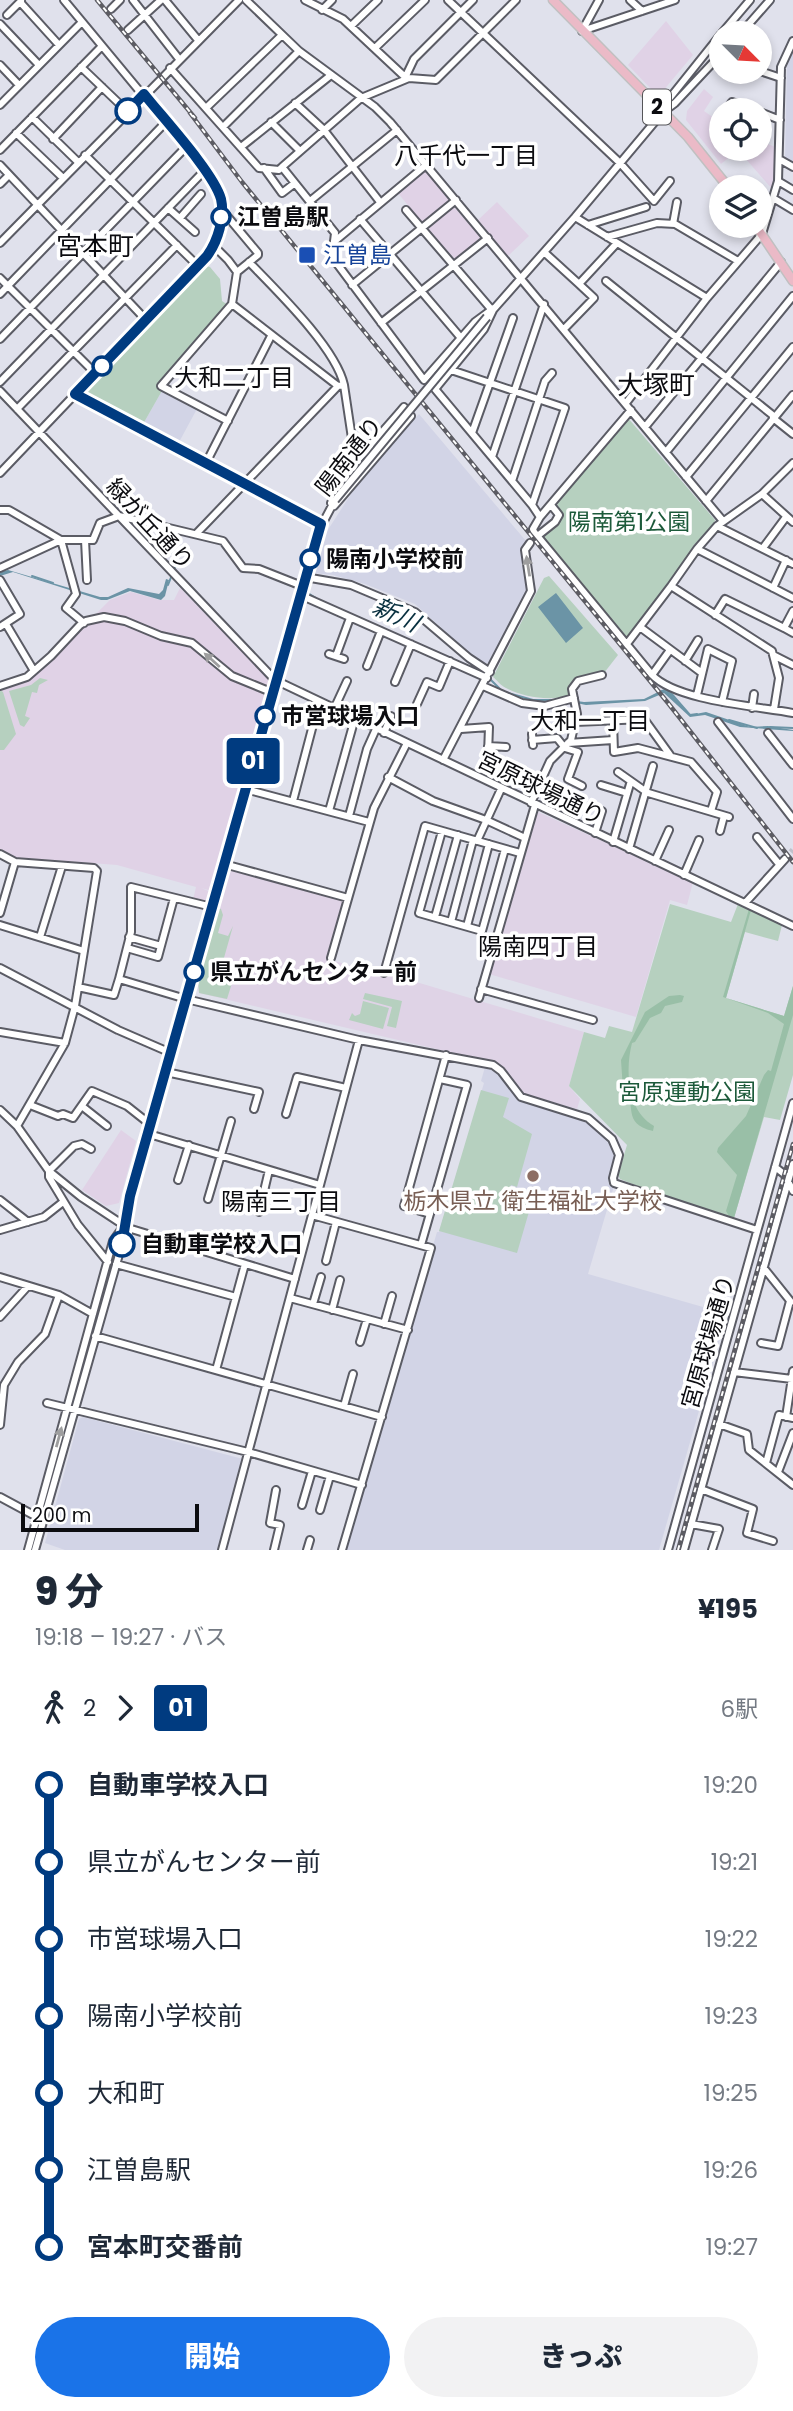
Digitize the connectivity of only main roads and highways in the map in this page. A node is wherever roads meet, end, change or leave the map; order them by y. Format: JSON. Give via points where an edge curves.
{"nodes":[{"id":1,"x":553,"y":0,"type":"edge"},
{"id":2,"x":718,"y":175,"type":"edge"},
{"id":3,"x":764,"y":238,"type":"edge"},
{"id":4,"x":793,"y":281,"type":"edge"}],
"edges":[{"from":1,"to":2,"type":"main road","number":"2"},
{"from":3,"to":4,"type":"main road"}]}
